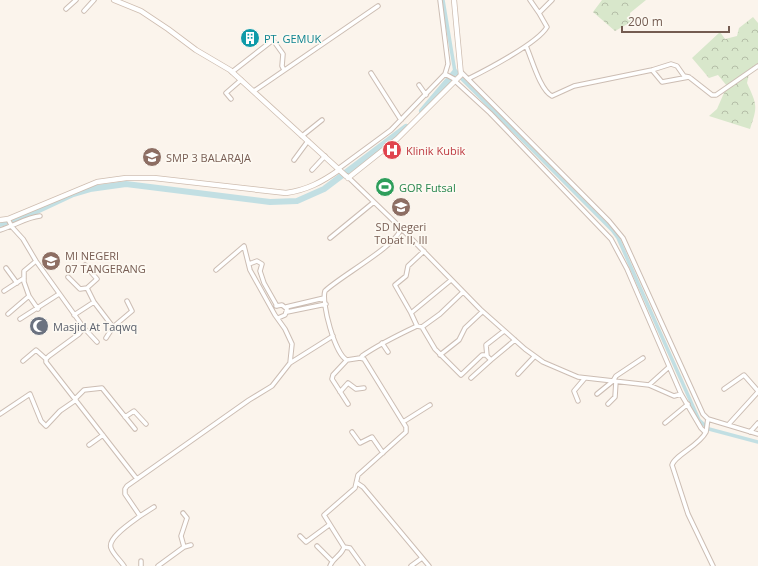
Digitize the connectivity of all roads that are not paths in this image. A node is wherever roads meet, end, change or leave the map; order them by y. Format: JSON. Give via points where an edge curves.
{"nodes":[{"id":1,"x":76,"y":0,"type":"edge"},
{"id":2,"x":94,"y":0,"type":"edge"},
{"id":3,"x":114,"y":0,"type":"edge"},
{"id":4,"x":440,"y":0,"type":"edge"},
{"id":5,"x":454,"y":0,"type":"edge"},
{"id":6,"x":530,"y":0,"type":"edge"},
{"id":7,"x":552,"y":0,"type":"edge"},
{"id":8,"x":378,"y":6,"type":"dead end"},
{"id":9,"x":66,"y":9,"type":"dead end"},
{"id":10,"x":84,"y":11,"type":"dead end"},
{"id":11,"x":539,"y":13,"type":"junction"},
{"id":12,"x":526,"y":46,"type":"junction"},
{"id":13,"x":758,"y":66,"type":"edge"},
{"id":14,"x":284,"y":70,"type":"junction"},
{"id":15,"x":652,"y":70,"type":"junction"},
{"id":16,"x":232,"y":72,"type":"junction"},
{"id":17,"x":371,"y":73,"type":"dead end"},
{"id":18,"x":446,"y":75,"type":"junction"},
{"id":19,"x":689,"y":77,"type":"junction"},
{"id":20,"x":458,"y":78,"type":"junction"},
{"id":21,"x":468,"y":79,"type":"junction"},
{"id":22,"x":241,"y":80,"type":"junction"},
{"id":23,"x":419,"y":85,"type":"dead end"},
{"id":24,"x":254,"y":91,"type":"junction"},
{"id":25,"x":426,"y":95,"type":"junction"},
{"id":26,"x":231,"y":100,"type":"dead end"},
{"id":27,"x":322,"y":120,"type":"dead end"},
{"id":28,"x":401,"y":120,"type":"junction"},
{"id":29,"x":302,"y":136,"type":"junction"},
{"id":30,"x":308,"y":141,"type":"junction"},
{"id":31,"x":325,"y":156,"type":"junction"},
{"id":32,"x":294,"y":160,"type":"dead end"},
{"id":33,"x":312,"y":170,"type":"dead end"},
{"id":34,"x":339,"y":170,"type":"junction"},
{"id":35,"x":347,"y":177,"type":"junction"},
{"id":36,"x":374,"y":202,"type":"junction"},
{"id":37,"x":40,"y":216,"type":"dead end"},
{"id":38,"x":0,"y":220,"type":"edge"},
{"id":39,"x":8,"y":220,"type":"junction"},
{"id":40,"x":11,"y":226,"type":"junction"},
{"id":41,"x":400,"y":228,"type":"junction"},
{"id":42,"x":0,"y":230,"type":"edge"},
{"id":43,"x":330,"y":238,"type":"dead end"},
{"id":44,"x":424,"y":251,"type":"junction"},
{"id":45,"x":36,"y":261,"type":"junction"},
{"id":46,"x":249,"y":264,"type":"junction"},
{"id":47,"x":85,"y":265,"type":"dead end"},
{"id":48,"x":6,"y":268,"type":"dead end"},
{"id":49,"x":216,"y":270,"type":"dead end"},
{"id":50,"x":260,"y":271,"type":"junction"},
{"id":51,"x":254,"y":274,"type":"junction"},
{"id":52,"x":68,"y":276,"type":"dead end"},
{"id":53,"x":24,"y":278,"type":"junction"},
{"id":54,"x":451,"y":280,"type":"junction"},
{"id":55,"x":80,"y":282,"type":"dead end"},
{"id":56,"x":17,"y":283,"type":"junction"},
{"id":57,"x":76,"y":285,"type":"junction"},
{"id":58,"x":87,"y":288,"type":"junction"},
{"id":59,"x":4,"y":291,"type":"dead end"},
{"id":60,"x":463,"y":292,"type":"junction"},
{"id":61,"x":59,"y":294,"type":"junction"},
{"id":62,"x":29,"y":296,"type":"junction"},
{"id":63,"x":324,"y":298,"type":"junction"},
{"id":64,"x":127,"y":301,"type":"dead end"},
{"id":65,"x":94,"y":302,"type":"junction"},
{"id":66,"x":326,"y":304,"type":"junction"},
{"id":67,"x":277,"y":306,"type":"junction"},
{"id":68,"x":286,"y":307,"type":"junction"},
{"id":69,"x":38,"y":309,"type":"junction"},
{"id":70,"x":273,"y":310,"type":"junction"},
{"id":71,"x":287,"y":312,"type":"junction"},
{"id":72,"x":482,"y":312,"type":"junction"},
{"id":73,"x":411,"y":313,"type":"junction"},
{"id":74,"x":8,"y":314,"type":"dead end"},
{"id":75,"x":74,"y":315,"type":"junction"},
{"id":76,"x":278,"y":318,"type":"junction"},
{"id":77,"x":20,"y":319,"type":"dead end"},
{"id":78,"x":420,"y":326,"type":"junction"},
{"id":79,"x":112,"y":327,"type":"junction"},
{"id":80,"x":84,"y":328,"type":"junction"},
{"id":81,"x":504,"y":331,"type":"junction"},
{"id":82,"x":333,"y":336,"type":"junction"},
{"id":83,"x":106,"y":338,"type":"dead end"},
{"id":84,"x":514,"y":340,"type":"junction"},
{"id":85,"x":97,"y":342,"type":"dead end"},
{"id":86,"x":382,"y":343,"type":"junction"},
{"id":87,"x":388,"y":352,"type":"dead end"},
{"id":88,"x":440,"y":355,"type":"junction"},
{"id":89,"x":487,"y":356,"type":"junction"},
{"id":90,"x":534,"y":357,"type":"junction"},
{"id":91,"x":361,"y":358,"type":"junction"},
{"id":92,"x":643,"y":358,"type":"dead end"},
{"id":93,"x":46,"y":359,"type":"junction"},
{"id":94,"x":347,"y":360,"type":"junction"},
{"id":95,"x":491,"y":360,"type":"junction"},
{"id":96,"x":23,"y":361,"type":"dead end"},
{"id":97,"x":290,"y":363,"type":"junction"},
{"id":98,"x":669,"y":368,"type":"junction"},
{"id":99,"x":518,"y":374,"type":"dead end"},
{"id":100,"x":471,"y":378,"type":"dead end"},
{"id":101,"x":586,"y":378,"type":"junction"},
{"id":102,"x":614,"y":381,"type":"junction"},
{"id":103,"x":649,"y":385,"type":"junction"},
{"id":104,"x":364,"y":388,"type":"dead end"},
{"id":105,"x":724,"y":389,"type":"dead end"},
{"id":106,"x":340,"y":392,"type":"junction"},
{"id":107,"x":758,"y":392,"type":"edge"},
{"id":108,"x":597,"y":394,"type":"dead end"},
{"id":109,"x":681,"y":394,"type":"junction"},
{"id":110,"x":75,"y":399,"type":"junction"},
{"id":111,"x":578,"y":401,"type":"dead end"},
{"id":112,"x":348,"y":404,"type":"dead end"},
{"id":113,"x":608,"y":404,"type":"dead end"},
{"id":114,"x":688,"y":404,"type":"junction"},
{"id":115,"x":430,"y":405,"type":"dead end"},
{"id":116,"x":0,"y":414,"type":"edge"},
{"id":117,"x":125,"y":417,"type":"junction"},
{"id":118,"x":708,"y":420,"type":"junction"},
{"id":119,"x":403,"y":422,"type":"junction"},
{"id":120,"x":665,"y":423,"type":"dead end"},
{"id":121,"x":758,"y":423,"type":"edge"},
{"id":122,"x":146,"y":424,"type":"dead end"},
{"id":123,"x":728,"y":425,"type":"junction"},
{"id":124,"x":135,"y":429,"type":"dead end"},
{"id":125,"x":706,"y":431,"type":"junction"},
{"id":126,"x":352,"y":432,"type":"dead end"},
{"id":127,"x":750,"y":432,"type":"junction"},
{"id":128,"x":758,"y":434,"type":"edge"},
{"id":129,"x":103,"y":435,"type":"junction"},
{"id":130,"x":89,"y":445,"type":"dead end"},
{"id":131,"x":383,"y":453,"type":"junction"},
{"id":132,"x":137,"y":479,"type":"junction"},
{"id":133,"x":357,"y":483,"type":"junction"},
{"id":134,"x":154,"y":507,"type":"dead end"},
{"id":135,"x":183,"y":513,"type":"dead end"},
{"id":136,"x":140,"y":516,"type":"junction"},
{"id":137,"x":329,"y":525,"type":"junction"},
{"id":138,"x":300,"y":536,"type":"dead end"},
{"id":139,"x":191,"y":545,"type":"dead end"},
{"id":140,"x":317,"y":546,"type":"dead end"},
{"id":141,"x":184,"y":547,"type":"junction"},
{"id":142,"x":344,"y":547,"type":"junction"},
{"id":143,"x":422,"y":558,"type":"junction"},
{"id":144,"x":141,"y":561,"type":"dead end"},
{"id":145,"x":332,"y":561,"type":"junction"},
{"id":146,"x":124,"y":566,"type":"edge"},
{"id":147,"x":141,"y":566,"type":"edge"},
{"id":148,"x":158,"y":566,"type":"edge"},
{"id":149,"x":330,"y":566,"type":"edge"},
{"id":150,"x":363,"y":566,"type":"edge"},
{"id":151,"x":411,"y":566,"type":"edge"},
{"id":152,"x":429,"y":566,"type":"edge"},
{"id":153,"x":713,"y":566,"type":"edge"}],
"edges":[{"from":1,"to":9,"type":"street"},
{"from":2,"to":10,"type":"street"},
{"from":3,"to":16,"type":"main road","via":[[141,12]]},
{"from":4,"to":18,"type":"street","via":[[448,64]]},
{"from":5,"to":20,"type":"main road"},
{"from":6,"to":11,"type":"street"},
{"from":7,"to":11,"type":"street"},
{"from":8,"to":14,"type":"street"},
{"from":11,"to":12,"type":"street","via":[[546,28]]},
{"from":12,"to":15,"type":"street","via":[[540,80],[552,96],[574,86]]},
{"from":12,"to":21,"type":"street"},
{"from":13,"to":19,"type":"street","via":[[716,95],[712,95]]},
{"from":14,"to":16,"type":"street","via":[[283,54],[273,40]]},
{"from":14,"to":24,"type":"street"},
{"from":15,"to":19,"type":"street","via":[[664,83]]},
{"from":15,"to":19,"type":"street","via":[[674,64],[684,76]]},
{"from":16,"to":22,"type":"main road"},
{"from":17,"to":28,"type":"street"},
{"from":18,"to":20,"type":"street"},
{"from":18,"to":25,"type":"street"},
{"from":20,"to":21,"type":"street"},
{"from":20,"to":35,"type":"main road","via":[[398,139]]},
{"from":20,"to":98,"type":"street","via":[[611,239],[624,263]]},
{"from":21,"to":118,"type":"street","via":[[604,215],[623,238]]},
{"from":22,"to":24,"type":"main road"},
{"from":22,"to":26,"type":"street","via":[[226,93]]},
{"from":23,"to":25,"type":"street"},
{"from":24,"to":29,"type":"main road"},
{"from":25,"to":28,"type":"street"},
{"from":27,"to":29,"type":"street"},
{"from":28,"to":34,"type":"street"},
{"from":29,"to":30,"type":"main road"},
{"from":30,"to":31,"type":"main road"},
{"from":30,"to":32,"type":"street"},
{"from":31,"to":33,"type":"street"},
{"from":31,"to":34,"type":"main road"},
{"from":34,"to":35,"type":"main road"},
{"from":34,"to":39,"type":"main road","via":[[315,186],[286,193],[154,178],[97,182]]},
{"from":35,"to":36,"type":"street"},
{"from":36,"to":41,"type":"street"},
{"from":36,"to":43,"type":"street"},
{"from":37,"to":40,"type":"street"},
{"from":38,"to":39,"type":"main road"},
{"from":39,"to":40,"type":"street"},
{"from":40,"to":42,"type":"street"},
{"from":40,"to":45,"type":"street","via":[[23,239]]},
{"from":41,"to":44,"type":"street"},
{"from":41,"to":63,"type":"street","via":[[398,234],[381,249],[328,288]]},
{"from":44,"to":54,"type":"street"},
{"from":44,"to":73,"type":"street","via":[[408,266],[406,276],[395,285]]},
{"from":45,"to":53,"type":"street","via":[[26,268]]},
{"from":45,"to":61,"type":"street"},
{"from":46,"to":49,"type":"street","via":[[244,246]]},
{"from":46,"to":50,"type":"street","via":[[254,261],[260,262]]},
{"from":46,"to":51,"type":"street"},
{"from":47,"to":58,"type":"street","via":[[98,280]]},
{"from":48,"to":56,"type":"street"},
{"from":50,"to":51,"type":"street"},
{"from":50,"to":67,"type":"street"},
{"from":51,"to":70,"type":"street"},
{"from":52,"to":57,"type":"street"},
{"from":53,"to":56,"type":"street"},
{"from":53,"to":62,"type":"street"},
{"from":54,"to":60,"type":"street"},
{"from":54,"to":73,"type":"street"},
{"from":55,"to":57,"type":"street"},
{"from":56,"to":59,"type":"street"},
{"from":57,"to":58,"type":"street","via":[[81,290]]},
{"from":58,"to":65,"type":"street"},
{"from":60,"to":72,"type":"street"},
{"from":60,"to":78,"type":"street","via":[[440,314]]},
{"from":61,"to":69,"type":"street"},
{"from":61,"to":75,"type":"street"},
{"from":62,"to":69,"type":"street"},
{"from":62,"to":74,"type":"street"},
{"from":63,"to":66,"type":"street"},
{"from":63,"to":68,"type":"street"},
{"from":64,"to":79,"type":"street","via":[[132,311]]},
{"from":65,"to":75,"type":"street"},
{"from":65,"to":79,"type":"street"},
{"from":66,"to":71,"type":"street"},
{"from":66,"to":82,"type":"street"},
{"from":67,"to":68,"type":"street"},
{"from":67,"to":70,"type":"street"},
{"from":68,"to":71,"type":"street"},
{"from":69,"to":77,"type":"street"},
{"from":70,"to":76,"type":"street"},
{"from":71,"to":76,"type":"street"},
{"from":72,"to":81,"type":"street"},
{"from":72,"to":88,"type":"street","via":[[465,328],[459,340]]},
{"from":73,"to":78,"type":"street"},
{"from":75,"to":80,"type":"street"},
{"from":76,"to":97,"type":"street","via":[[292,344]]},
{"from":78,"to":86,"type":"street"},
{"from":78,"to":88,"type":"street"},
{"from":79,"to":83,"type":"street"},
{"from":80,"to":85,"type":"street"},
{"from":80,"to":93,"type":"street"},
{"from":81,"to":84,"type":"street"},
{"from":81,"to":89,"type":"street","via":[[486,345]]},
{"from":82,"to":94,"type":"street","via":[[341,355]]},
{"from":82,"to":97,"type":"street"},
{"from":84,"to":90,"type":"street"},
{"from":84,"to":95,"type":"street"},
{"from":86,"to":87,"type":"street"},
{"from":86,"to":91,"type":"street"},
{"from":88,"to":89,"type":"street","via":[[461,375],[482,355]]},
{"from":89,"to":95,"type":"street"},
{"from":90,"to":99,"type":"street"},
{"from":90,"to":101,"type":"street","via":[[565,373]]},
{"from":91,"to":94,"type":"street"},
{"from":91,"to":119,"type":"street"},
{"from":92,"to":102,"type":"street","via":[[616,376]]},
{"from":93,"to":96,"type":"street","via":[[36,350]]},
{"from":93,"to":110,"type":"street"},
{"from":94,"to":106,"type":"street","via":[[332,377]]},
{"from":95,"to":100,"type":"street"},
{"from":97,"to":132,"type":"street","via":[[272,386]]},
{"from":98,"to":103,"type":"street"},
{"from":98,"to":109,"type":"street"},
{"from":101,"to":102,"type":"street"},
{"from":101,"to":111,"type":"street","via":[[574,391]]},
{"from":102,"to":103,"type":"street"},
{"from":102,"to":108,"type":"street"},
{"from":102,"to":113,"type":"street","via":[[615,396]]},
{"from":103,"to":109,"type":"street","via":[[674,396]]},
{"from":104,"to":106,"type":"street","via":[[356,389],[348,383]]},
{"from":105,"to":107,"type":"street","via":[[744,375]]},
{"from":106,"to":112,"type":"street"},
{"from":107,"to":123,"type":"street"},
{"from":109,"to":114,"type":"street"},
{"from":110,"to":116,"type":"street","via":[[46,426],[41,421],[30,394]]},
{"from":110,"to":117,"type":"street","via":[[84,390],[101,387]]},
{"from":110,"to":129,"type":"street"},
{"from":114,"to":120,"type":"street"},
{"from":114,"to":125,"type":"street","via":[[701,428]]},
{"from":115,"to":119,"type":"street"},
{"from":117,"to":122,"type":"street","via":[[134,411]]},
{"from":117,"to":124,"type":"street"},
{"from":118,"to":123,"type":"street"},
{"from":118,"to":125,"type":"street"},
{"from":119,"to":131,"type":"street","via":[[406,432]]},
{"from":121,"to":127,"type":"street"},
{"from":123,"to":127,"type":"street"},
{"from":125,"to":153,"type":"street","via":[[700,441],[672,465],[688,514]]},
{"from":126,"to":131,"type":"street","via":[[360,443],[372,437]]},
{"from":127,"to":128,"type":"street"},
{"from":129,"to":130,"type":"street"},
{"from":129,"to":132,"type":"street"},
{"from":131,"to":133,"type":"street","via":[[358,475]]},
{"from":132,"to":136,"type":"street","via":[[127,486],[125,492]]},
{"from":133,"to":137,"type":"street","via":[[355,488],[325,513],[324,517]]},
{"from":133,"to":143,"type":"street"},
{"from":134,"to":136,"type":"street"},
{"from":135,"to":141,"type":"street","via":[[187,518],[181,536]]},
{"from":136,"to":146,"type":"street","via":[[111,541],[111,548]]},
{"from":137,"to":138,"type":"street","via":[[306,542]]},
{"from":137,"to":142,"type":"street"},
{"from":139,"to":141,"type":"street"},
{"from":140,"to":145,"type":"street"},
{"from":141,"to":148,"type":"street"},
{"from":142,"to":145,"type":"street"},
{"from":142,"to":150,"type":"street","via":[[350,548]]},
{"from":143,"to":151,"type":"street"},
{"from":143,"to":152,"type":"street"},
{"from":144,"to":147,"type":"street"},
{"from":145,"to":149,"type":"street"}]}
